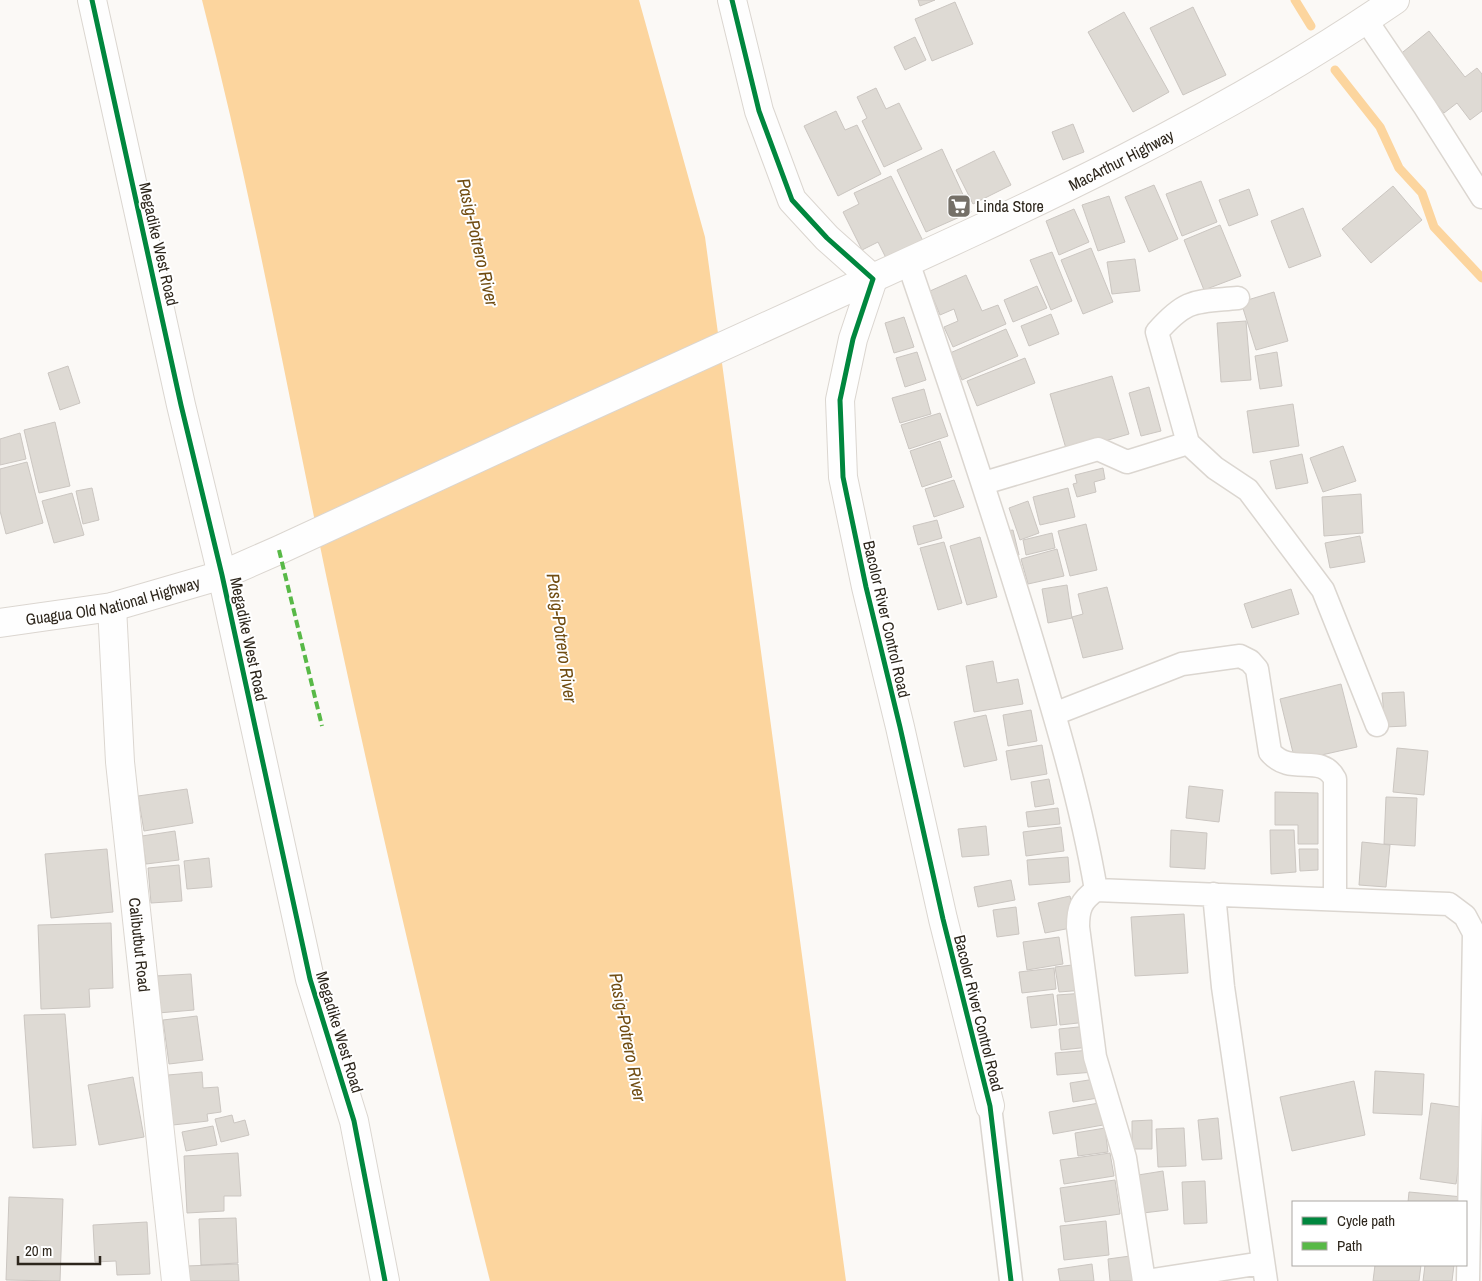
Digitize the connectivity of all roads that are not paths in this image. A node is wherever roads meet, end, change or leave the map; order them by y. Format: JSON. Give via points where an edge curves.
{"nodes":[{"id":1,"x":92,"y":0,"type":"edge"},
{"id":2,"x":732,"y":0,"type":"edge"},
{"id":3,"x":1395,"y":0,"type":"edge"},
{"id":4,"x":1366,"y":20,"type":"junction"},
{"id":5,"x":1482,"y":197,"type":"edge"},
{"id":6,"x":908,"y":262,"type":"junction"},
{"id":7,"x":873,"y":278,"type":"junction"},
{"id":8,"x":833,"y":296,"type":"joint"},
{"id":9,"x":1238,"y":298,"type":"dead end"},
{"id":10,"x":1188,"y":443,"type":"junction"},
{"id":11,"x":984,"y":484,"type":"junction"},
{"id":12,"x":222,"y":575,"type":"junction"},
{"id":13,"x":112,"y":607,"type":"junction"},
{"id":14,"x":0,"y":623,"type":"edge"},
{"id":15,"x":1054,"y":714,"type":"junction"},
{"id":16,"x":1377,"y":725,"type":"dead end"},
{"id":17,"x":1096,"y":890,"type":"junction"},
{"id":18,"x":1214,"y":894,"type":"junction"},
{"id":19,"x":1335,"y":899,"type":"junction"},
{"id":20,"x":990,"y":1106,"type":"joint"},
{"id":21,"x":1264,"y":1272,"type":"edge"},
{"id":22,"x":176,"y":1281,"type":"edge"},
{"id":23,"x":386,"y":1281,"type":"edge"},
{"id":24,"x":1011,"y":1281,"type":"edge"},
{"id":25,"x":1145,"y":1281,"type":"edge"},
{"id":26,"x":1468,"y":1281,"type":"edge"}],
"edges":[{"from":1,"to":12,"type":"street","name":"Megadike West Road"},
{"from":2,"to":7,"type":"street","via":[[758,111],[792,200],[827,238]]},
{"from":3,"to":4,"type":"street","name":"MacArthur Highway"},
{"from":4,"to":5,"type":"street"},
{"from":4,"to":6,"type":"street","name":"MacArthur Highway","via":[[1294,66],[1205,116]]},
{"from":6,"to":7,"type":"street","name":"MacArthur Highway"},
{"from":6,"to":11,"type":"street"},
{"from":7,"to":8,"type":"street","name":"MacArthur Highway"},
{"from":7,"to":20,"type":"street","name":"Bacolor River Control Road","via":[[853,339],[840,400],[843,477],[943,919]]},
{"from":8,"to":12,"type":"street","name":"Guagua Old National Highway"},
{"from":9,"to":10,"type":"street","via":[[1190,303],[1172,315],[1156,332]]},
{"from":10,"to":11,"type":"street","via":[[1127,462],[1098,449]]},
{"from":10,"to":16,"type":"street","via":[[1215,468],[1248,490],[1323,590]]},
{"from":11,"to":15,"type":"street"},
{"from":12,"to":13,"type":"street","name":"Guagua Old National Highway"},
{"from":12,"to":23,"type":"street","name":"Megadike West Road","via":[[310,979],[354,1122]]},
{"from":13,"to":14,"type":"street","name":"Guagua Old National Highway"},
{"from":13,"to":22,"type":"street","name":"Calibutbut Road","via":[[120,762]]},
{"from":15,"to":17,"type":"street","via":[[1088,837]]},
{"from":15,"to":19,"type":"street","via":[[1182,664],[1240,656],[1250,660],[1257,669],[1270,752],[1284,762],[1322,766],[1330,770],[1335,779]]},
{"from":17,"to":18,"type":"street"},
{"from":17,"to":25,"type":"street","via":[[1084,899],[1078,909],[1078,927],[1095,1058],[1125,1158]]},
{"from":18,"to":19,"type":"street"},
{"from":18,"to":21,"type":"street","via":[[1223,987]]},
{"from":19,"to":26,"type":"street","via":[[1449,904],[1465,916],[1474,933]]},
{"from":20,"to":24,"type":"street","name":"Bacolor River Control Road"},
{"from":21,"to":25,"type":"street"}]}
